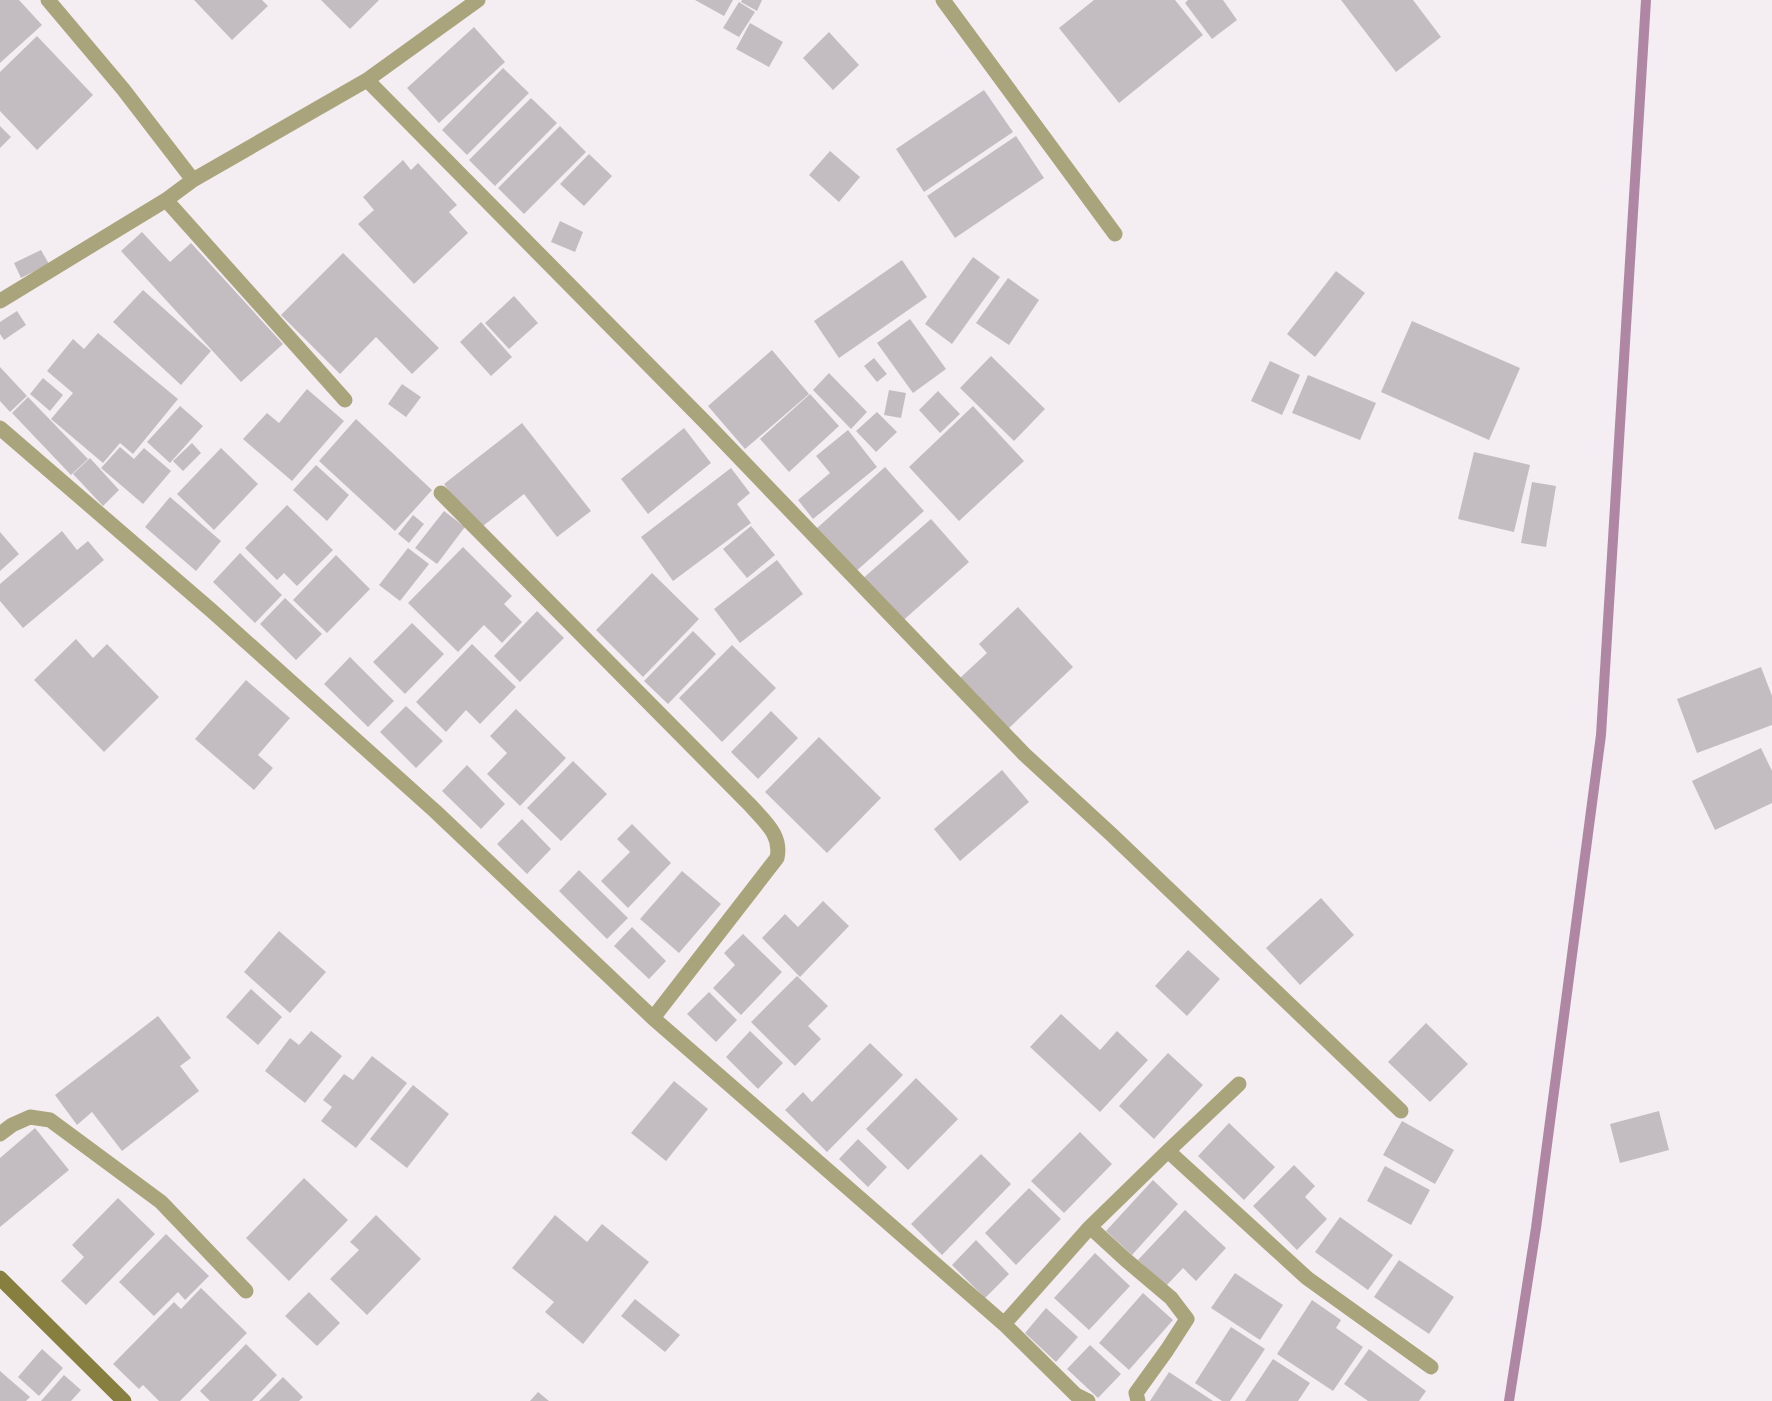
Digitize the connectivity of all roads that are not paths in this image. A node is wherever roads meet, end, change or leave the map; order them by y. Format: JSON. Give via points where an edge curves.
{"nodes":[{"id":1,"x":48,"y":0,"type":"edge"},
{"id":2,"x":478,"y":0,"type":"edge"},
{"id":3,"x":943,"y":0,"type":"edge"},
{"id":4,"x":367,"y":80,"type":"junction"},
{"id":5,"x":193,"y":180,"type":"junction"},
{"id":6,"x":166,"y":200,"type":"junction"},
{"id":7,"x":1115,"y":234,"type":"dead end"},
{"id":8,"x":0,"y":301,"type":"edge"},
{"id":9,"x":345,"y":400,"type":"dead end"},
{"id":10,"x":0,"y":428,"type":"edge"},
{"id":11,"x":442,"y":493,"type":"dead end"},
{"id":12,"x":653,"y":1018,"type":"junction"},
{"id":13,"x":1239,"y":1084,"type":"dead end"},
{"id":14,"x":1401,"y":1110,"type":"dead end"},
{"id":15,"x":0,"y":1134,"type":"edge"},
{"id":16,"x":1168,"y":1151,"type":"junction"},
{"id":17,"x":1090,"y":1227,"type":"junction"},
{"id":18,"x":0,"y":1278,"type":"edge"},
{"id":19,"x":246,"y":1290,"type":"dead end"},
{"id":20,"x":1004,"y":1324,"type":"junction"},
{"id":21,"x":1431,"y":1367,"type":"dead end"},
{"id":22,"x":124,"y":1401,"type":"edge"},
{"id":23,"x":1088,"y":1401,"type":"edge"},
{"id":24,"x":1138,"y":1401,"type":"edge"}],
"edges":[{"from":1,"to":5,"type":"street","via":[[123,89]]},
{"from":2,"to":4,"type":"street"},
{"from":3,"to":7,"type":"street"},
{"from":4,"to":5,"type":"street"},
{"from":4,"to":14,"type":"street","via":[[705,422],[1024,754]]},
{"from":5,"to":6,"type":"street"},
{"from":6,"to":8,"type":"street"},
{"from":6,"to":9,"type":"street"},
{"from":10,"to":12,"type":"street","via":[[212,611],[436,812]]},
{"from":11,"to":12,"type":"street","via":[[751,806],[772,828],[777,839],[778,858]]},
{"from":12,"to":20,"type":"street"},
{"from":13,"to":16,"type":"street"},
{"from":15,"to":19,"type":"street","via":[[30,1117],[50,1120],[161,1202]]},
{"from":16,"to":17,"type":"street"},
{"from":16,"to":21,"type":"street","via":[[1307,1278]]},
{"from":17,"to":20,"type":"street"},
{"from":17,"to":24,"type":"street","via":[[1171,1298],[1187,1319],[1136,1393]]},
{"from":18,"to":22,"type":"street"},
{"from":20,"to":23,"type":"street","via":[[1076,1395]]}]}
